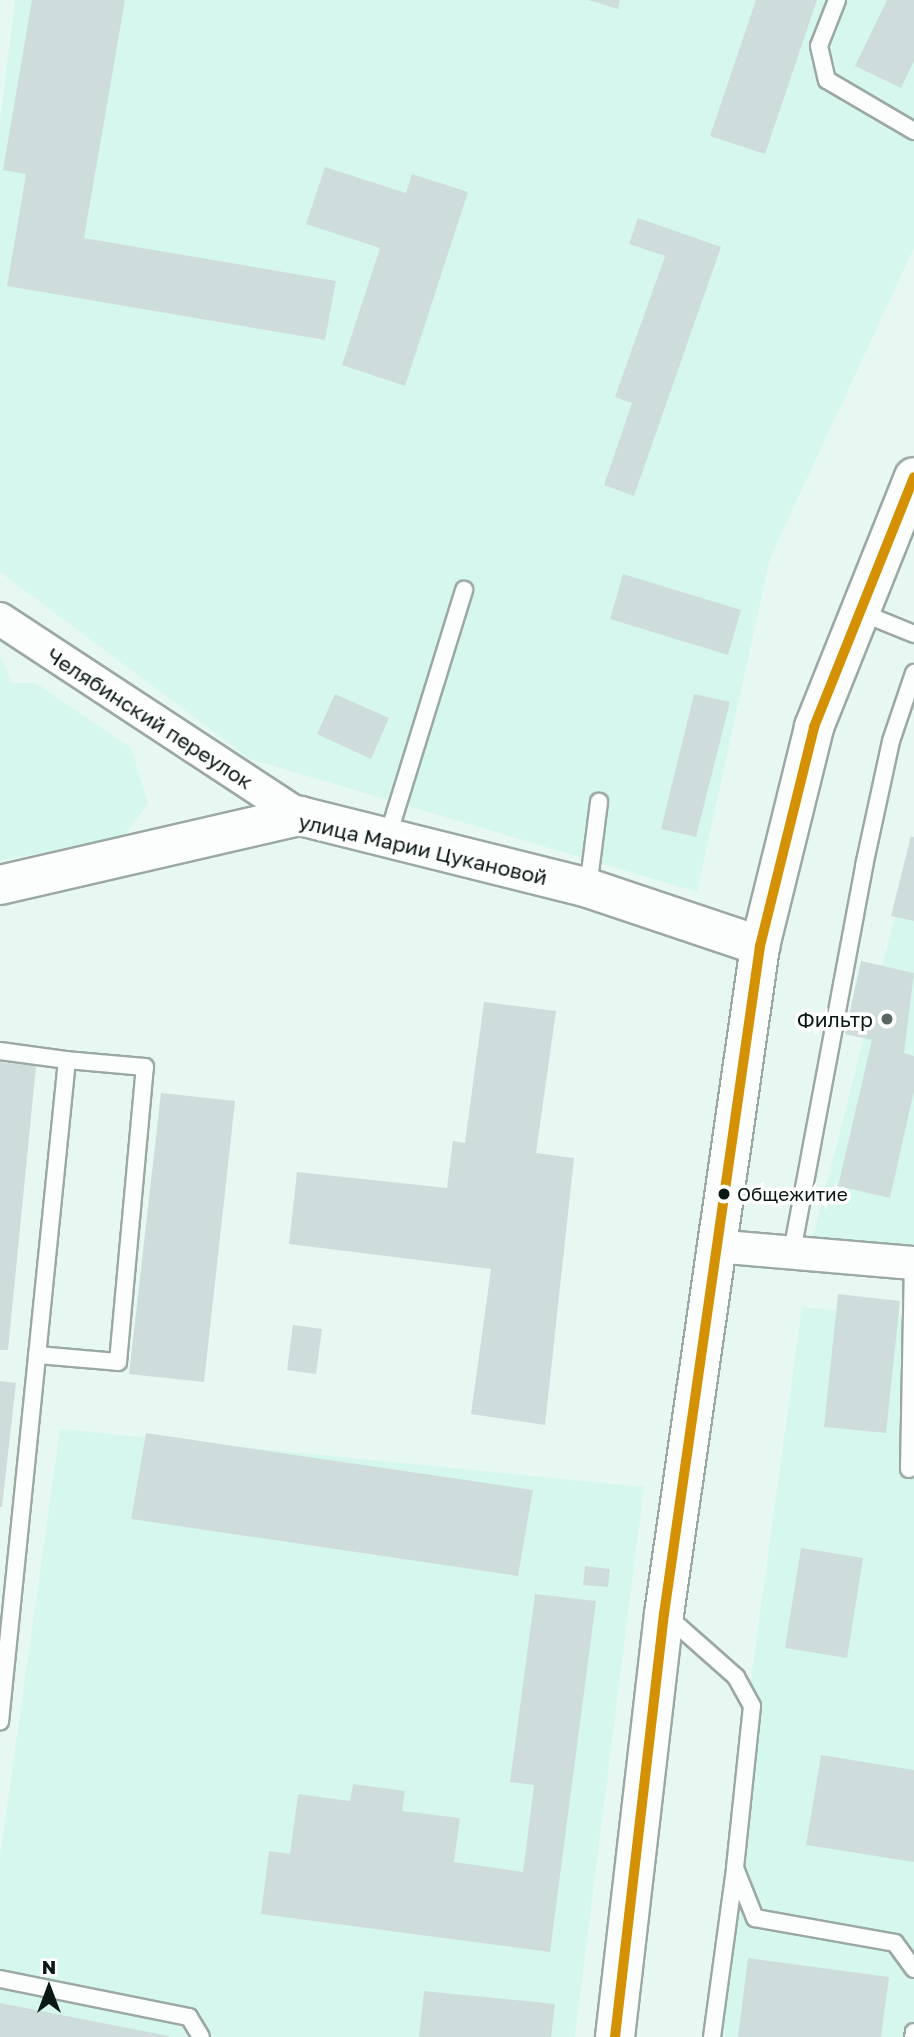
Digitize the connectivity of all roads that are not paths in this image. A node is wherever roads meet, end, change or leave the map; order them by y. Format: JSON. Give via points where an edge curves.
{"nodes":[{"id":1,"x":836,"y":0,"type":"edge"},
{"id":2,"x":914,"y":131,"type":"edge"},
{"id":3,"x":914,"y":477,"type":"edge"},
{"id":4,"x":464,"y":590,"type":"dead end"},
{"id":5,"x":858,"y":611,"type":"junction"},
{"id":6,"x":0,"y":619,"type":"edge"},
{"id":7,"x":914,"y":634,"type":"edge"},
{"id":8,"x":914,"y":673,"type":"edge"},
{"id":9,"x":599,"y":802,"type":"dead end"},
{"id":10,"x":300,"y":816,"type":"junction"},
{"id":11,"x":387,"y":839,"type":"junction"},
{"id":12,"x":0,"y":885,"type":"edge"},
{"id":13,"x":588,"y":888,"type":"junction"},
{"id":14,"x":760,"y":946,"type":"junction"},
{"id":15,"x":0,"y":1051,"type":"edge"},
{"id":16,"x":67,"y":1060,"type":"junction"},
{"id":17,"x":714,"y":1246,"type":"junction"},
{"id":18,"x":791,"y":1257,"type":"junction"},
{"id":19,"x":914,"y":1263,"type":"edge"},
{"id":20,"x":37,"y":1355,"type":"junction"},
{"id":21,"x":909,"y":1469,"type":"dead end"},
{"id":22,"x":664,"y":1614,"type":"junction"},
{"id":23,"x":0,"y":1723,"type":"edge"},
{"id":24,"x":735,"y":1868,"type":"junction"},
{"id":25,"x":914,"y":1969,"type":"edge"},
{"id":26,"x":0,"y":1979,"type":"edge"},
{"id":27,"x":201,"y":2037,"type":"edge"},
{"id":28,"x":615,"y":2037,"type":"edge"},
{"id":29,"x":712,"y":2037,"type":"edge"}],
"edges":[{"from":1,"to":2,"type":"lane","via":[[819,46],[827,80]]},
{"from":3,"to":5,"type":"main road"},
{"from":4,"to":11,"type":"lane"},
{"from":5,"to":7,"type":"lane"},
{"from":5,"to":14,"type":"main road","via":[[814,727]]},
{"from":6,"to":10,"type":"street","name":"Челябинский переулок"},
{"from":8,"to":18,"type":"lane","via":[[891,741]]},
{"from":9,"to":13,"type":"lane"},
{"from":10,"to":11,"type":"main road","name":"улица Марии Цукановой"},
{"from":10,"to":12,"type":"main road","name":"улица Марии Цукановой"},
{"from":11,"to":13,"type":"main road","name":"улица Марии Цукановой"},
{"from":13,"to":14,"type":"main road","name":"улица Марии Цукановой"},
{"from":14,"to":17,"type":"main road"},
{"from":15,"to":16,"type":"lane"},
{"from":16,"to":20,"type":"lane"},
{"from":16,"to":20,"type":"lane","via":[[145,1068],[119,1349],[117,1362]]},
{"from":17,"to":18,"type":"street"},
{"from":17,"to":22,"type":"main road"},
{"from":18,"to":19,"type":"street"},
{"from":19,"to":21,"type":"lane"},
{"from":20,"to":23,"type":"lane"},
{"from":22,"to":24,"type":"lane","via":[[736,1677],[752,1706]]},
{"from":22,"to":28,"type":"main road"},
{"from":24,"to":25,"type":"lane","via":[[755,1918],[895,1942]]},
{"from":24,"to":29,"type":"lane"},
{"from":26,"to":27,"type":"lane","via":[[189,2017]]}]}
